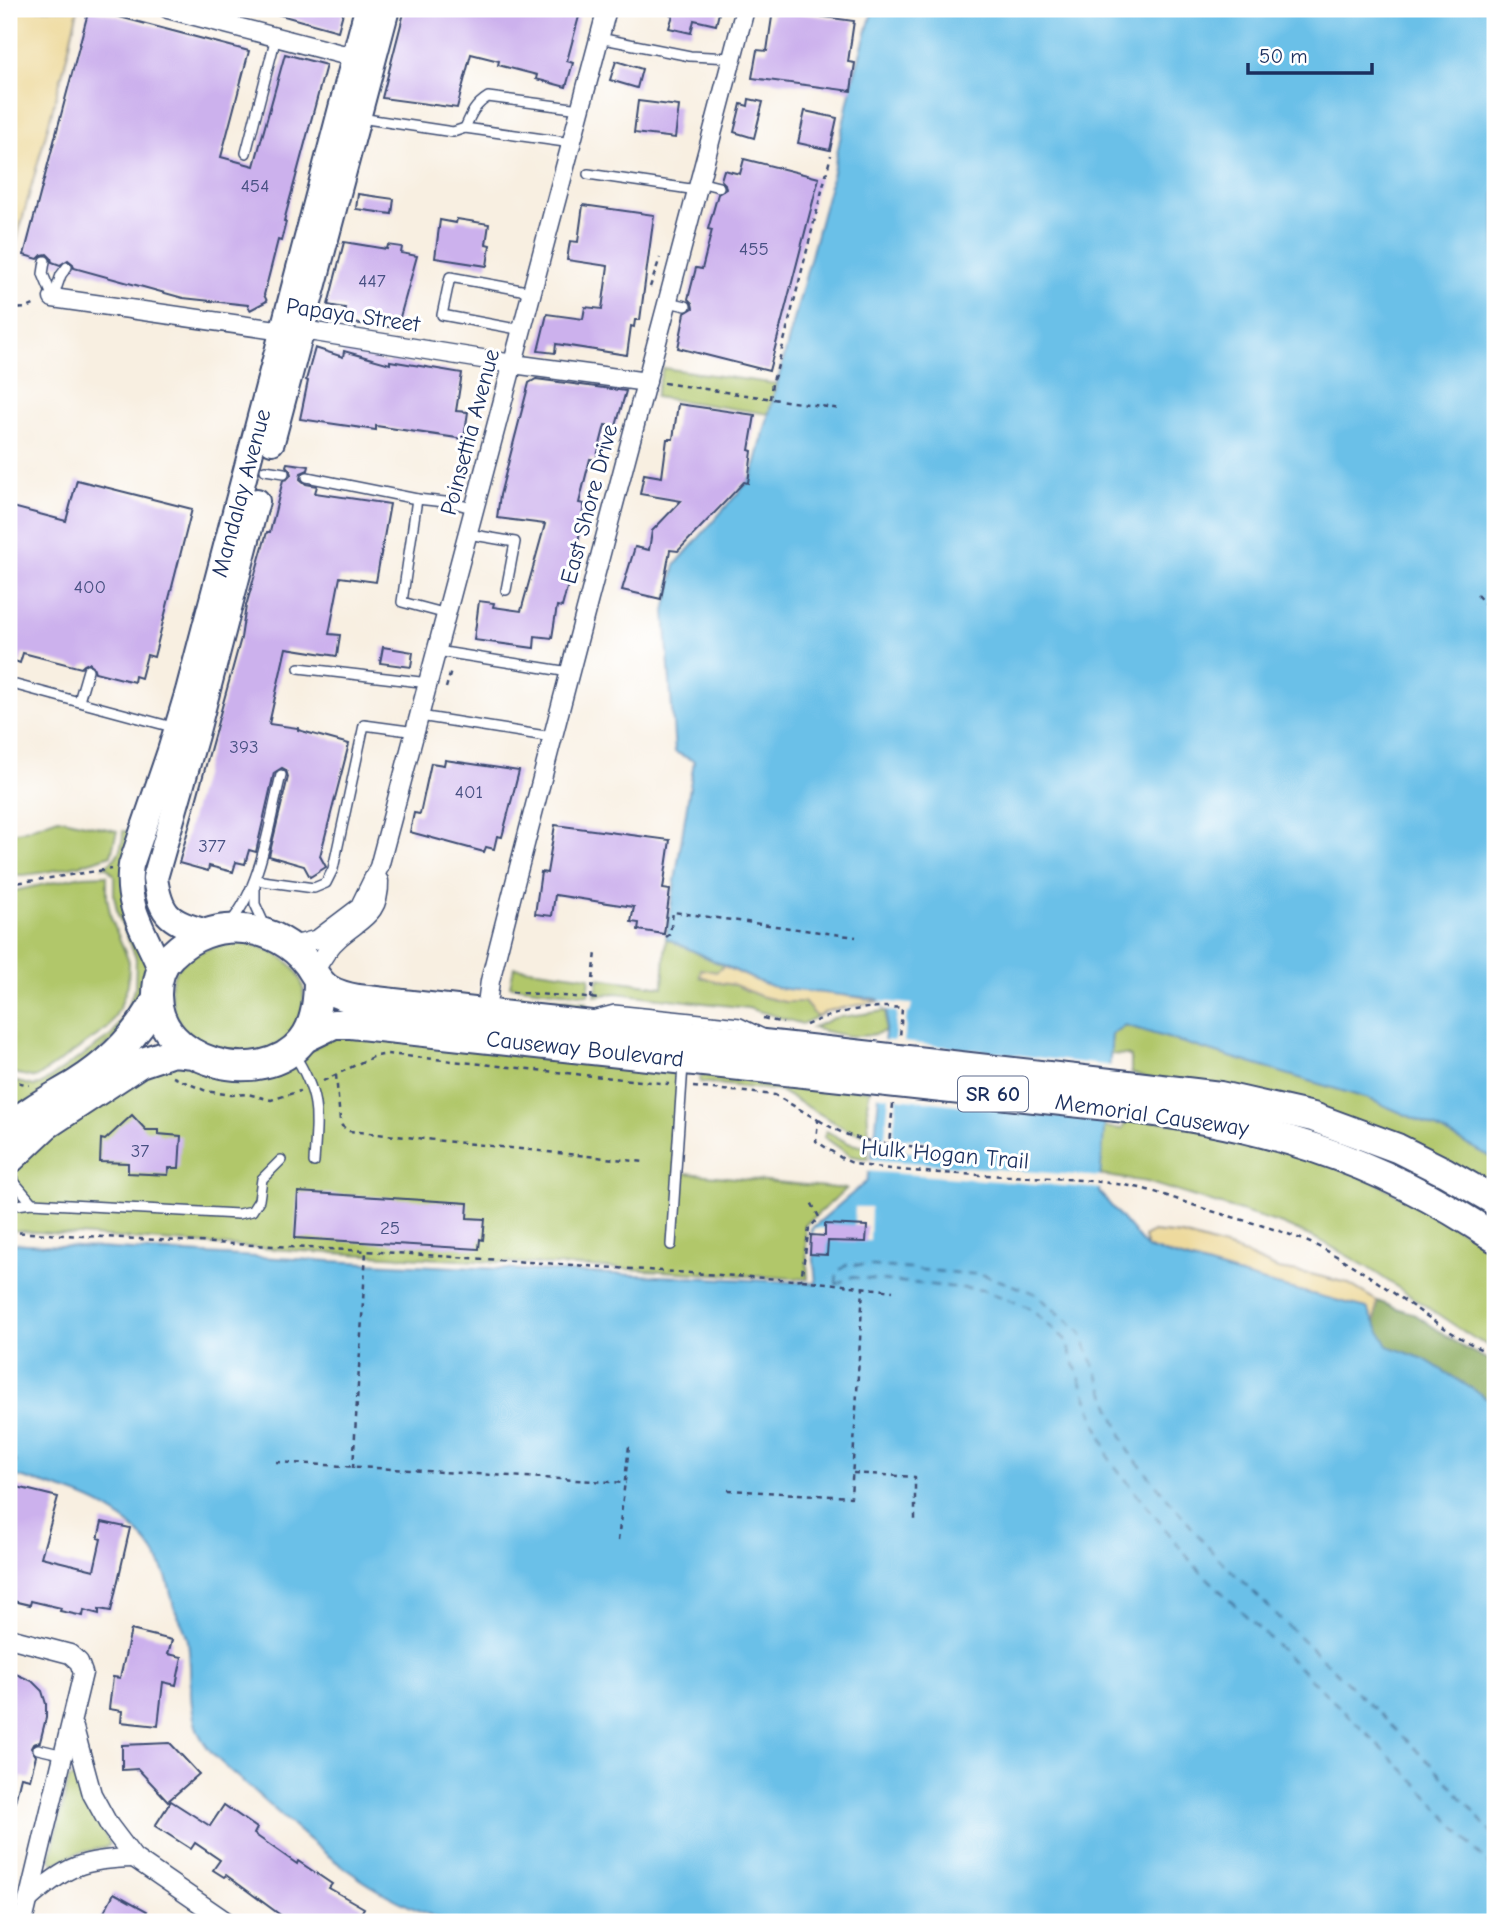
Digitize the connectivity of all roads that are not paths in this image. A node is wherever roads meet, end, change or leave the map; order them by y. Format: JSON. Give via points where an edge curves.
{"nodes":[{"id":1,"x":168,"y":9,"type":"edge"},
{"id":2,"x":367,"y":9,"type":"edge"},
{"id":3,"x":387,"y":9,"type":"edge"},
{"id":4,"x":607,"y":9,"type":"edge"},
{"id":5,"x":745,"y":9,"type":"edge"},
{"id":6,"x":232,"y":17,"type":"edge"},
{"id":7,"x":276,"y":37,"type":"junction"},
{"id":8,"x":599,"y":38,"type":"junction"},
{"id":9,"x":732,"y":58,"type":"junction"},
{"id":10,"x":364,"y":60,"type":"junction"},
{"id":11,"x":580,"y":109,"type":"junction"},
{"id":12,"x":358,"y":118,"type":"junction"},
{"id":13,"x":465,"y":128,"type":"junction"},
{"id":14,"x":572,"y":143,"type":"junction"},
{"id":15,"x":246,"y":153,"type":"dead end"},
{"id":16,"x":588,"y":174,"type":"dead end"},
{"id":17,"x":698,"y":186,"type":"junction"},
{"id":18,"x":719,"y":187,"type":"dead end"},
{"id":19,"x":45,"y":261,"type":"dead end"},
{"id":20,"x":67,"y":267,"type":"dead end"},
{"id":21,"x":532,"y":292,"type":"junction"},
{"id":22,"x":53,"y":298,"type":"junction"},
{"id":23,"x":668,"y":302,"type":"junction"},
{"id":24,"x":686,"y":306,"type":"dead end"},
{"id":25,"x":522,"y":330,"type":"junction"},
{"id":26,"x":292,"y":331,"type":"junction"},
{"id":27,"x":513,"y":364,"type":"junction"},
{"id":28,"x":647,"y":382,"type":"junction"},
{"id":29,"x":307,"y":477,"type":"dead end"},
{"id":30,"x":417,"y":499,"type":"junction"},
{"id":31,"x":475,"y":509,"type":"junction"},
{"id":32,"x":468,"y":534,"type":"junction"},
{"id":33,"x":506,"y":590,"type":"dead end"},
{"id":34,"x":447,"y":614,"type":"junction"},
{"id":35,"x":437,"y":651,"type":"junction"},
{"id":36,"x":299,"y":668,"type":"dead end"},
{"id":37,"x":88,"y":670,"type":"dead end"},
{"id":38,"x":569,"y":672,"type":"junction"},
{"id":39,"x":429,"y":683,"type":"junction"},
{"id":40,"x":9,"y":687,"type":"edge"},
{"id":41,"x":79,"y":701,"type":"junction"},
{"id":42,"x":418,"y":724,"type":"junction"},
{"id":43,"x":187,"y":731,"type":"junction"},
{"id":44,"x":552,"y":737,"type":"junction"},
{"id":45,"x":281,"y":775,"type":"dead end"},
{"id":46,"x":379,"y":867,"type":"junction"},
{"id":47,"x":255,"y":880,"type":"junction"},
{"id":48,"x":216,"y":931,"type":"junction"},
{"id":49,"x":277,"y":939,"type":"junction"},
{"id":50,"x":161,"y":971,"type":"junction"},
{"id":51,"x":316,"y":977,"type":"junction"},
{"id":52,"x":157,"y":999,"type":"junction"},
{"id":53,"x":486,"y":1012,"type":"junction"},
{"id":54,"x":298,"y":1045,"type":"junction"},
{"id":55,"x":194,"y":1054,"type":"junction"},
{"id":56,"x":870,"y":1068,"type":"junction"},
{"id":57,"x":682,"y":1073,"type":"junction"},
{"id":58,"x":1118,"y":1095,"type":"junction"},
{"id":59,"x":9,"y":1128,"type":"edge"},
{"id":60,"x":281,"y":1160,"type":"dead end"},
{"id":61,"x":9,"y":1162,"type":"edge"},
{"id":62,"x":314,"y":1162,"type":"dead end"},
{"id":63,"x":1495,"y":1201,"type":"edge"},
{"id":64,"x":32,"y":1203,"type":"junction"},
{"id":65,"x":9,"y":1206,"type":"edge"},
{"id":66,"x":1495,"y":1238,"type":"edge"},
{"id":67,"x":671,"y":1245,"type":"dead end"},
{"id":68,"x":9,"y":1638,"type":"edge"},
{"id":69,"x":73,"y":1721,"type":"junction"},
{"id":70,"x":38,"y":1749,"type":"dead end"},
{"id":71,"x":65,"y":1755,"type":"junction"},
{"id":72,"x":134,"y":1858,"type":"junction"},
{"id":73,"x":28,"y":1900,"type":"junction"},
{"id":74,"x":23,"y":1922,"type":"edge"},
{"id":75,"x":227,"y":1922,"type":"edge"}],
"edges":[{"from":1,"to":6,"type":"street"},
{"from":2,"to":10,"type":"street","name":"Mandalay Avenue"},
{"from":3,"to":10,"type":"street","name":"Mandalay Avenue"},
{"from":4,"to":8,"type":"street","name":"Poinsettia Avenue"},
{"from":5,"to":9,"type":"street","name":"East Shore Drive"},
{"from":6,"to":7,"type":"street"},
{"from":7,"to":10,"type":"street"},
{"from":7,"to":15,"type":"lane"},
{"from":8,"to":9,"type":"lane","via":[[661,52]]},
{"from":8,"to":11,"type":"street","name":"Poinsettia Avenue"},
{"from":9,"to":17,"type":"street","name":"East Shore Drive"},
{"from":10,"to":12,"type":"street","name":"Mandalay Avenue"},
{"from":10,"to":26,"type":"street","name":"Mandalay Avenue"},
{"from":11,"to":13,"type":"lane","via":[[488,97],[472,111]]},
{"from":11,"to":14,"type":"street","name":"Poinsettia Avenue"},
{"from":12,"to":13,"type":"lane","via":[[453,132]]},
{"from":12,"to":26,"type":"street","name":"Mandalay Avenue"},
{"from":13,"to":14,"type":"lane"},
{"from":14,"to":21,"type":"street","name":"Poinsettia Avenue"},
{"from":16,"to":17,"type":"lane"},
{"from":17,"to":18,"type":"lane"},
{"from":17,"to":23,"type":"street","name":"East Shore Drive"},
{"from":19,"to":22,"type":"lane","via":[[43,274]]},
{"from":20,"to":22,"type":"lane"},
{"from":21,"to":25,"type":"street","name":"Poinsettia Avenue"},
{"from":21,"to":25,"type":"lane","via":[[450,277],[442,315]]},
{"from":22,"to":26,"type":"street","name":"Papaya Street"},
{"from":23,"to":24,"type":"lane"},
{"from":23,"to":28,"type":"street","name":"East Shore Drive"},
{"from":25,"to":27,"type":"street","name":"Poinsettia Avenue"},
{"from":26,"to":27,"type":"street","name":"Papaya Street"},
{"from":26,"to":43,"type":"street","name":"Mandalay Avenue","via":[[262,478]]},
{"from":27,"to":28,"type":"street","name":"Papaya Street"},
{"from":27,"to":31,"type":"street","name":"Poinsettia Avenue"},
{"from":28,"to":38,"type":"street","name":"East Shore Drive"},
{"from":29,"to":30,"type":"lane"},
{"from":30,"to":31,"type":"lane"},
{"from":30,"to":34,"type":"lane","via":[[402,602]]},
{"from":31,"to":32,"type":"street","name":"Poinsettia Avenue"},
{"from":32,"to":33,"type":"lane","via":[[515,542]]},
{"from":32,"to":34,"type":"street","name":"Poinsettia Avenue"},
{"from":34,"to":35,"type":"street","name":"Poinsettia Avenue"},
{"from":35,"to":38,"type":"lane"},
{"from":35,"to":39,"type":"street","name":"Poinsettia Avenue"},
{"from":36,"to":39,"type":"lane"},
{"from":37,"to":41,"type":"lane"},
{"from":38,"to":44,"type":"street","name":"East Shore Drive"},
{"from":39,"to":42,"type":"street","name":"Poinsettia Avenue"},
{"from":40,"to":41,"type":"lane"},
{"from":41,"to":43,"type":"lane"},
{"from":42,"to":44,"type":"lane"},
{"from":42,"to":46,"type":"street","name":"Poinsettia Avenue"},
{"from":42,"to":47,"type":"lane","via":[[364,725],[333,869],[326,883],[314,888]]},
{"from":43,"to":48,"type":"street","name":"Mandalay Avenue","via":[[155,877],[157,893],[176,923]]},
{"from":43,"to":50,"type":"street","name":"Mandalay Avenue","via":[[139,838],[128,884],[137,920]]},
{"from":44,"to":53,"type":"street","name":"East Shore Drive"},
{"from":45,"to":47,"type":"lane"},
{"from":46,"to":49,"type":"street","name":"Poinsettia Avenue","via":[[359,908],[340,924],[318,939],[300,944]]},
{"from":46,"to":51,"type":"street","name":"Poinsettia Avenue","via":[[379,893],[372,911],[323,955]]},
{"from":47,"to":48,"type":"lane","via":[[242,906]]},
{"from":47,"to":49,"type":"lane","via":[[255,904]]},
{"from":48,"to":49,"type":"main road","via":[[243,929]]},
{"from":48,"to":50,"type":"main road","via":[[190,940]]},
{"from":49,"to":51,"type":"main road","via":[[298,952]]},
{"from":50,"to":52,"type":"main road"},
{"from":51,"to":53,"type":"main road","name":"Causeway Boulevard","via":[[341,996]]},
{"from":51,"to":54,"type":"main road","via":[[315,1014]]},
{"from":52,"to":55,"type":"main road","via":[[167,1030]]},
{"from":52,"to":59,"type":"main road","via":[[131,1039],[80,1081]]},
{"from":53,"to":56,"type":"main road","name":"Causeway Boulevard","via":[[795,1037]]},
{"from":54,"to":55,"type":"main road","via":[[275,1061],[234,1066]]},
{"from":54,"to":57,"type":"main road","name":"Causeway Boulevard","via":[[324,1028],[343,1023]]},
{"from":54,"to":62,"type":"lane","via":[[316,1099]]},
{"from":55,"to":61,"type":"main road","via":[[173,1052],[140,1063],[46,1125]]},
{"from":56,"to":57,"type":"main road","name":"Causeway Boulevard"},
{"from":56,"to":58,"type":"main road","name":"Memorial Causeway","number":"SR 60","bridge":true},
{"from":57,"to":67,"type":"lane"},
{"from":58,"to":63,"type":"main road","name":"Memorial Causeway","number":"SR 60","via":[[1220,1096],[1326,1121],[1397,1148]]},
{"from":58,"to":66,"type":"main road","name":"Memorial Causeway","number":"SR 60","via":[[1338,1155],[1427,1197]]},
{"from":60,"to":64,"type":"lane","via":[[262,1179],[252,1211],[237,1214]]},
{"from":61,"to":64,"type":"lane","via":[[15,1183]]},
{"from":64,"to":65,"type":"lane"},
{"from":68,"to":69,"type":"street","via":[[70,1654],[79,1662],[83,1674]]},
{"from":69,"to":71,"type":"street"},
{"from":69,"to":72,"type":"street","via":[[92,1794]]},
{"from":70,"to":71,"type":"lane"},
{"from":71,"to":73,"type":"street"},
{"from":72,"to":73,"type":"street","via":[[80,1864],[54,1877]]},
{"from":72,"to":75,"type":"street"},
{"from":73,"to":74,"type":"street"}]}
